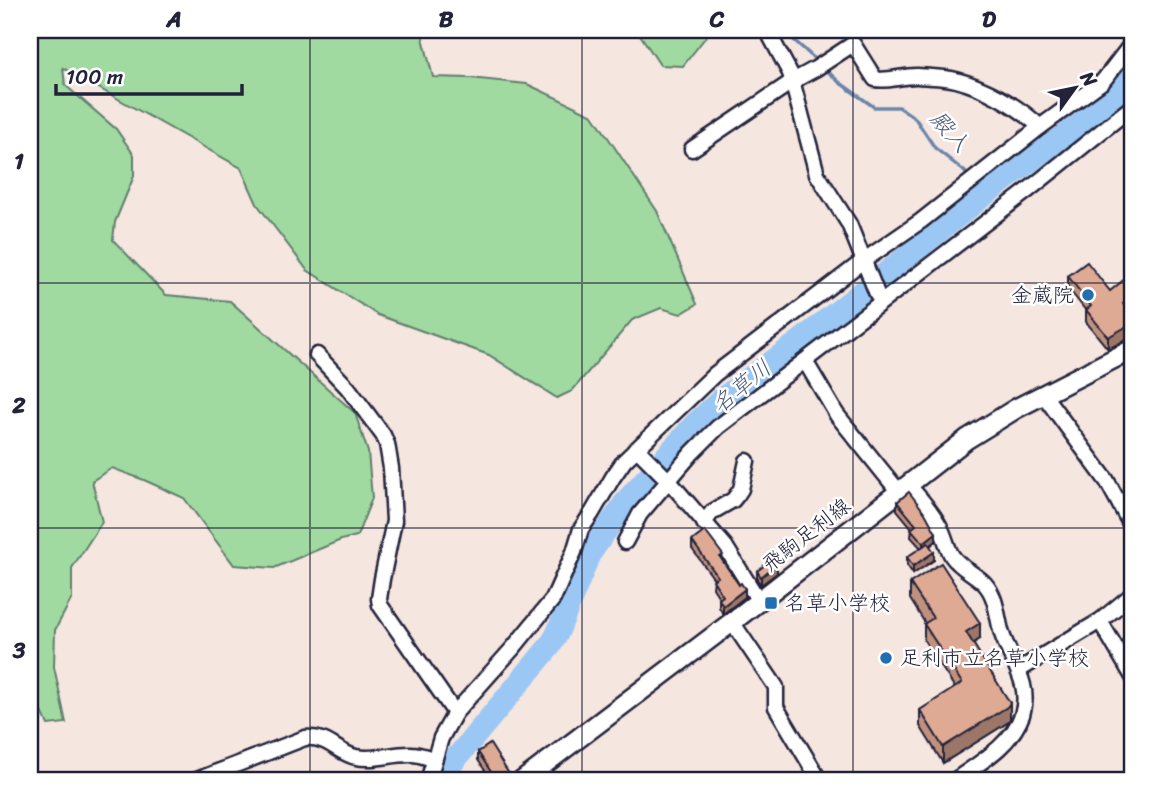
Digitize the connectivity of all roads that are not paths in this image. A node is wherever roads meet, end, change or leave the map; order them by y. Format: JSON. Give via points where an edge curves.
{"nodes":[{"id":1,"x":768,"y":30,"type":"edge"},
{"id":2,"x":1133,"y":42,"type":"edge"},
{"id":3,"x":793,"y":81,"type":"junction"},
{"id":4,"x":1133,"y":106,"type":"edge"},
{"id":5,"x":1040,"y":127,"type":"junction"},
{"id":6,"x":692,"y":149,"type":"dead end"},
{"id":7,"x":866,"y":265,"type":"junction"},
{"id":8,"x":879,"y":297,"type":"junction"},
{"id":9,"x":1133,"y":349,"type":"edge"},
{"id":10,"x":317,"y":355,"type":"dead end"},
{"id":11,"x":805,"y":361,"type":"junction"},
{"id":12,"x":1042,"y":394,"type":"junction"},
{"id":13,"x":638,"y":452,"type":"junction"},
{"id":14,"x":747,"y":461,"type":"dead end"},
{"id":15,"x":666,"y":479,"type":"junction"},
{"id":16,"x":903,"y":488,"type":"junction"},
{"id":17,"x":704,"y":523,"type":"junction"},
{"id":18,"x":1133,"y":529,"type":"edge"},
{"id":19,"x":625,"y":542,"type":"dead end"},
{"id":20,"x":1133,"y":594,"type":"edge"},
{"id":21,"x":759,"y":601,"type":"junction"},
{"id":22,"x":1100,"y":621,"type":"junction"},
{"id":23,"x":732,"y":622,"type":"junction"},
{"id":24,"x":1019,"y":670,"type":"junction"},
{"id":25,"x":1133,"y":675,"type":"edge"},
{"id":26,"x":455,"y":713,"type":"junction"},
{"id":27,"x":433,"y":759,"type":"junction"},
{"id":28,"x":194,"y":781,"type":"edge"},
{"id":29,"x":428,"y":781,"type":"edge"},
{"id":30,"x":522,"y":781,"type":"edge"},
{"id":31,"x":820,"y":781,"type":"edge"},
{"id":32,"x":954,"y":781,"type":"edge"}],
"edges":[{"from":1,"to":3,"type":"street"},
{"from":2,"to":5,"type":"street","via":[[1103,81]]},
{"from":3,"to":5,"type":"street","via":[[853,44],[875,79],[955,79],[1026,114]]},
{"from":3,"to":6,"type":"street"},
{"from":3,"to":7,"type":"street","via":[[817,174],[849,224]]},
{"from":4,"to":8,"type":"street","via":[[1027,191]]},
{"from":5,"to":7,"type":"street"},
{"from":7,"to":8,"type":"street"},
{"from":7,"to":13,"type":"street","via":[[715,374]]},
{"from":8,"to":11,"type":"street"},
{"from":9,"to":12,"type":"main road","name":"飛駒足利線"},
{"from":10,"to":26,"type":"street","via":[[348,388],[387,444],[394,521],[380,605]]},
{"from":11,"to":15,"type":"street","via":[[718,427]]},
{"from":11,"to":16,"type":"street","via":[[837,415]]},
{"from":12,"to":16,"type":"main road","name":"飛駒足利線","via":[[977,432]]},
{"from":12,"to":18,"type":"street","via":[[1107,481]]},
{"from":13,"to":15,"type":"street"},
{"from":13,"to":26,"type":"street","via":[[612,477],[581,529],[552,599]]},
{"from":14,"to":17,"type":"street","via":[[737,495]]},
{"from":15,"to":17,"type":"street"},
{"from":15,"to":19,"type":"street"},
{"from":16,"to":21,"type":"main road","name":"飛駒足利線"},
{"from":16,"to":24,"type":"street","via":[[940,527],[952,556],[986,585],[1003,639]]},
{"from":17,"to":21,"type":"street","via":[[725,546]]},
{"from":20,"to":22,"type":"street"},
{"from":21,"to":23,"type":"main road","name":"飛駒足利線"},
{"from":22,"to":24,"type":"street"},
{"from":22,"to":25,"type":"street"},
{"from":23,"to":30,"type":"main road","name":"飛駒足利線"},
{"from":23,"to":31,"type":"street","via":[[776,687],[776,707]]},
{"from":24,"to":32,"type":"street","via":[[1024,705],[1014,730]]},
{"from":26,"to":27,"type":"street"},
{"from":27,"to":28,"type":"street","via":[[409,754],[353,757],[316,737],[305,737]]},
{"from":27,"to":29,"type":"street"}]}
